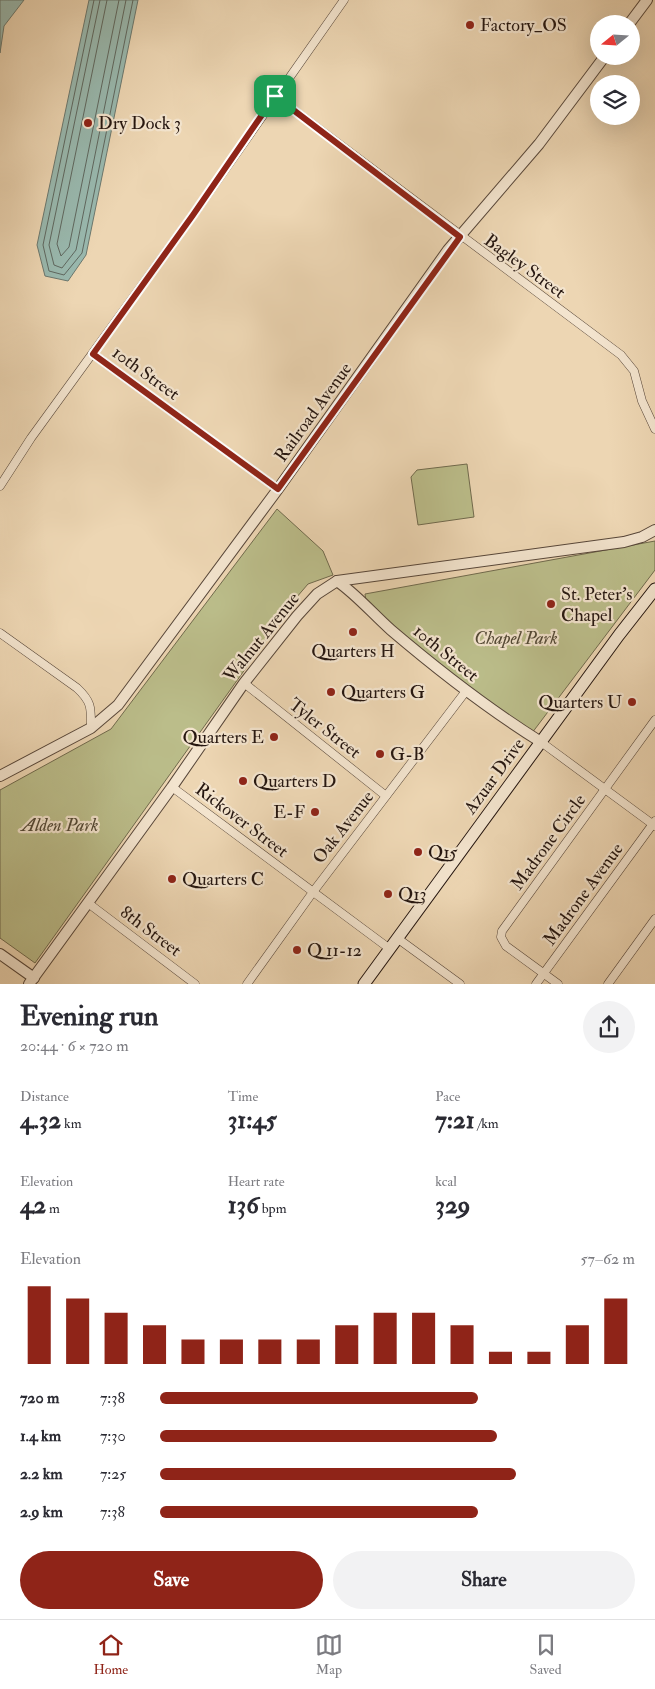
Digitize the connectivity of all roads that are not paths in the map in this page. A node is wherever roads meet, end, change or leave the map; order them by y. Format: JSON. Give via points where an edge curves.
{"nodes":[{"id":1,"x":344,"y":0,"type":"edge"},
{"id":2,"x":647,"y":0,"type":"edge"},
{"id":3,"x":636,"y":15,"type":"edge"},
{"id":4,"x":598,"y":65,"type":"edge"},
{"id":5,"x":275,"y":96,"type":"junction"},
{"id":6,"x":460,"y":237,"type":"junction"},
{"id":7,"x":93,"y":354,"type":"junction"},
{"id":8,"x":655,"y":429,"type":"edge"},
{"id":9,"x":0,"y":486,"type":"edge"},
{"id":10,"x":278,"y":489,"type":"junction"},
{"id":11,"x":655,"y":530,"type":"edge"},
{"id":12,"x":337,"y":581,"type":"junction"},
{"id":13,"x":655,"y":589,"type":"edge"},
{"id":14,"x":0,"y":633,"type":"edge"},
{"id":15,"x":244,"y":683,"type":"junction"},
{"id":16,"x":466,"y":691,"type":"junction"},
{"id":17,"x":655,"y":720,"type":"edge"},
{"id":18,"x":91,"y":728,"type":"junction"},
{"id":19,"x":540,"y":742,"type":"junction"},
{"id":20,"x":0,"y":776,"type":"edge"},
{"id":21,"x":172,"y":787,"type":"junction"},
{"id":22,"x":605,"y":789,"type":"junction"},
{"id":23,"x":386,"y":796,"type":"junction"},
{"id":24,"x":654,"y":823,"type":"edge"},
{"id":25,"x":313,"y":892,"type":"junction"},
{"id":26,"x":88,"y":903,"type":"junction"},
{"id":27,"x":655,"y":919,"type":"edge"},
{"id":28,"x":397,"y":938,"type":"junction"},
{"id":29,"x":390,"y":948,"type":"junction"},
{"id":30,"x":0,"y":954,"type":"edge"},
{"id":31,"x":544,"y":974,"type":"junction"},
{"id":32,"x":31,"y":981,"type":"edge"},
{"id":33,"x":195,"y":984,"type":"edge"},
{"id":34,"x":247,"y":984,"type":"edge"},
{"id":35,"x":364,"y":984,"type":"edge"},
{"id":36,"x":460,"y":984,"type":"edge"},
{"id":37,"x":536,"y":984,"type":"edge"},
{"id":38,"x":558,"y":984,"type":"edge"},
{"id":39,"x":608,"y":984,"type":"edge"}],
"edges":[{"from":1,"to":5,"type":"street"},
{"from":2,"to":3,"type":"street"},
{"from":4,"to":6,"type":"street","name":"Railroad Avenue","via":[[534,150]]},
{"from":5,"to":6,"type":"street","name":"Bagley Street"},
{"from":5,"to":7,"type":"street"},
{"from":6,"to":8,"type":"street","name":"Bagley Street","via":[[621,356],[634,371],[642,401]]},
{"from":6,"to":10,"type":"street","name":"Railroad Avenue"},
{"from":7,"to":9,"type":"street"},
{"from":7,"to":10,"type":"street","name":"10th Street"},
{"from":10,"to":18,"type":"street","name":"Railroad Avenue","via":[[131,690],[112,712]]},
{"from":11,"to":12,"type":"street","name":"Walnut Avenue","via":[[624,542]]},
{"from":12,"to":15,"type":"street","name":"Walnut Avenue","via":[[317,594],[304,608]]},
{"from":12,"to":16,"type":"street","name":"10th Street"},
{"from":13,"to":19,"type":"main road","name":"Azuar Drive"},
{"from":14,"to":18,"type":"street","via":[[88,699]]},
{"from":15,"to":21,"type":"street","name":"Walnut Avenue"},
{"from":15,"to":23,"type":"street","name":"Tyler Street"},
{"from":16,"to":19,"type":"street","name":"10th Street"},
{"from":16,"to":23,"type":"street","name":"Oak Avenue"},
{"from":17,"to":22,"type":"street","name":"Madrone Circle"},
{"from":18,"to":20,"type":"street","name":"Railroad Avenue"},
{"from":19,"to":22,"type":"street"},
{"from":19,"to":28,"type":"main road","name":"Azuar Drive"},
{"from":21,"to":25,"type":"street","name":"Rickover Street"},
{"from":21,"to":26,"type":"street","name":"Walnut Avenue"},
{"from":22,"to":24,"type":"street"},
{"from":22,"to":31,"type":"street","name":"Madrone Circle","via":[[502,932],[506,946]]},
{"from":23,"to":25,"type":"street","name":"Oak Avenue"},
{"from":24,"to":31,"type":"street","name":"Madrone Avenue"},
{"from":25,"to":29,"type":"street","name":"Rickover Street"},
{"from":25,"to":34,"type":"street","name":"Oak Avenue"},
{"from":26,"to":32,"type":"street","name":"Walnut Avenue"},
{"from":26,"to":33,"type":"street","name":"8th Street"},
{"from":27,"to":39,"type":"street"},
{"from":28,"to":29,"type":"main road","name":"Azuar Drive"},
{"from":28,"to":36,"type":"street"},
{"from":29,"to":35,"type":"main road","name":"Azuar Drive"},
{"from":30,"to":32,"type":"street"},
{"from":31,"to":37,"type":"street","name":"Madrone Avenue"},
{"from":31,"to":38,"type":"street"}]}
